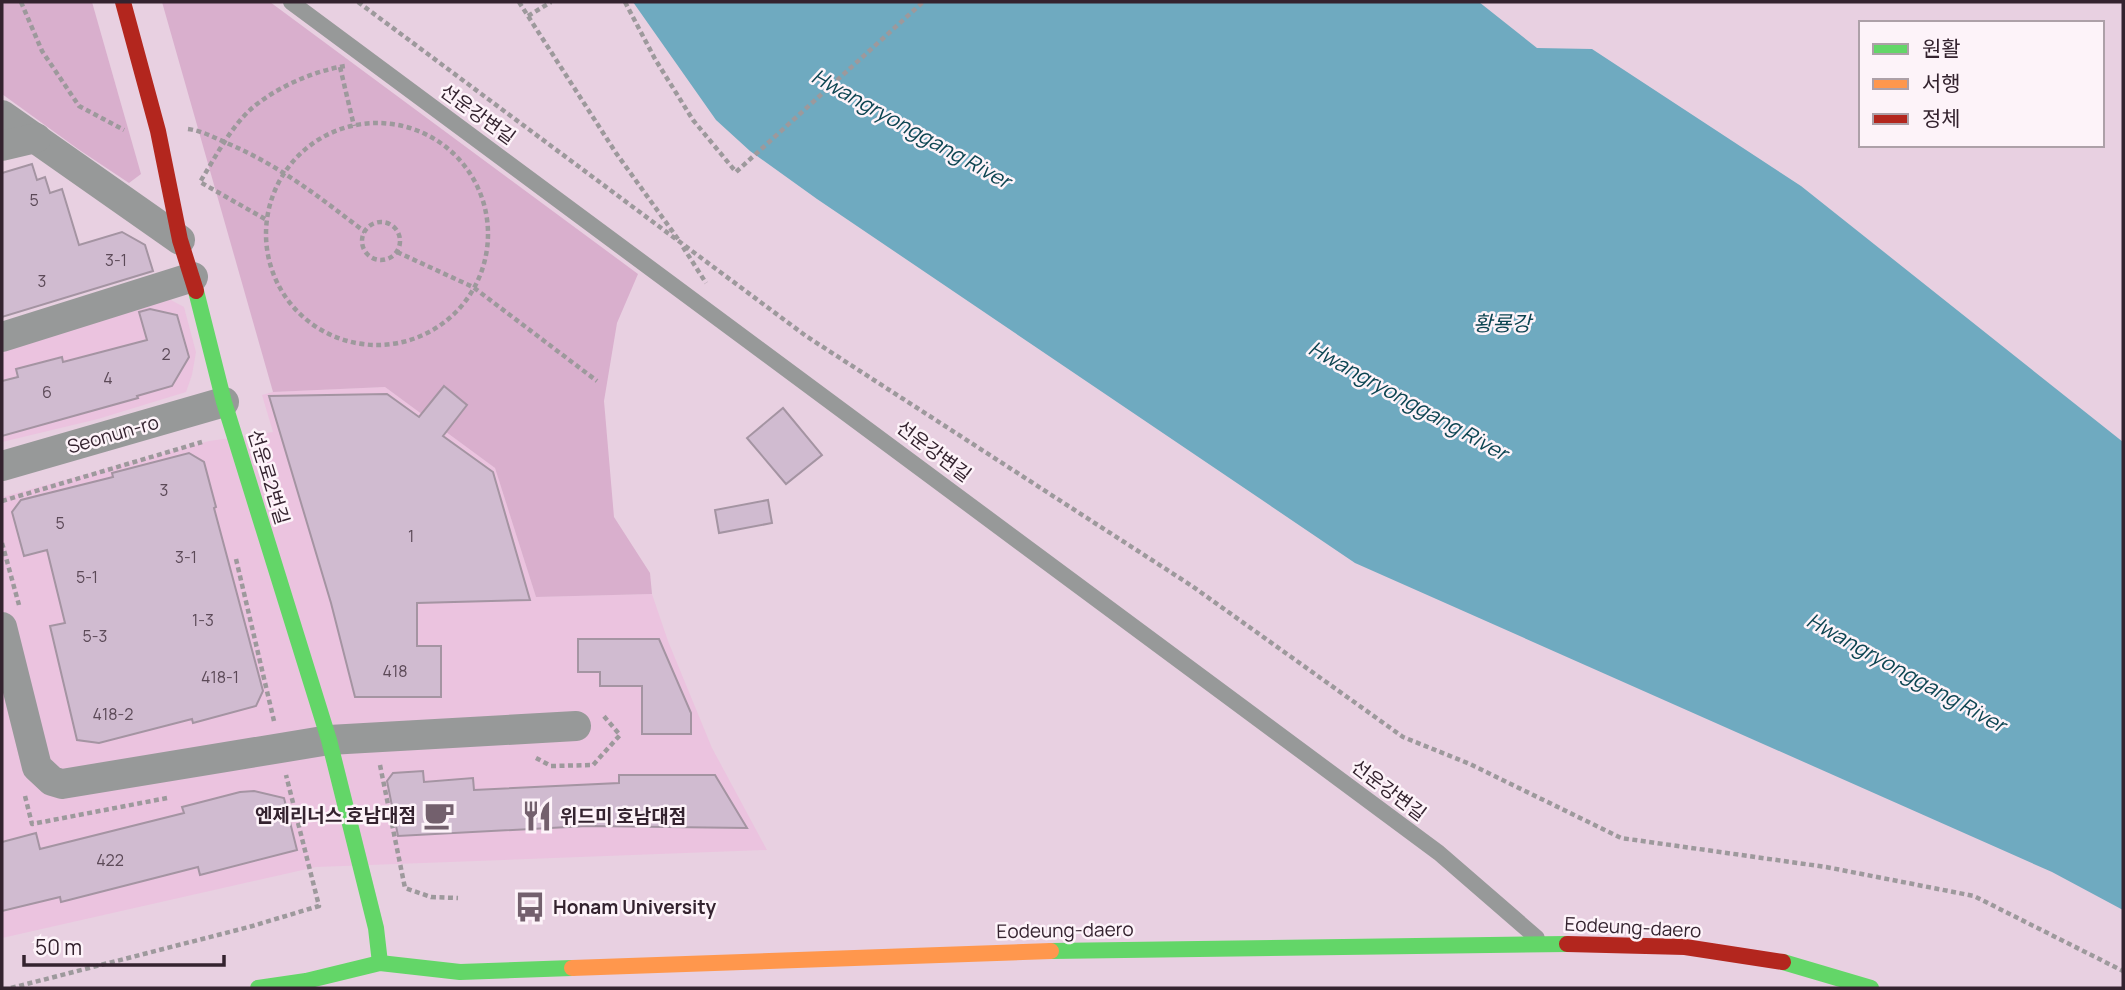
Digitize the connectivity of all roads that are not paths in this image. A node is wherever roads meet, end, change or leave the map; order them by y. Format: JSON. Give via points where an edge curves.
{"nodes":[{"id":1,"x":123,"y":2,"type":"edge"},
{"id":2,"x":291,"y":2,"type":"edge"},
{"id":3,"x":2,"y":115,"type":"edge"},
{"id":4,"x":36,"y":138,"type":"junction"},
{"id":5,"x":2,"y":146,"type":"edge"},
{"id":6,"x":180,"y":240,"type":"junction"},
{"id":7,"x":193,"y":277,"type":"junction"},
{"id":8,"x":2,"y":337,"type":"edge"},
{"id":9,"x":224,"y":401,"type":"junction"},
{"id":10,"x":2,"y":466,"type":"edge"},
{"id":11,"x":11,"y":617,"type":"edge"},
{"id":12,"x":576,"y":726,"type":"dead end"},
{"id":13,"x":329,"y":740,"type":"junction"},
{"id":14,"x":1544,"y":944,"type":"junction"},
{"id":15,"x":380,"y":969,"type":"junction"},
{"id":16,"x":258,"y":988,"type":"edge"},
{"id":17,"x":1871,"y":988,"type":"edge"}],
"edges":[{"from":1,"to":6,"type":"main road","name":"선운로2번길","via":[[158,131]]},
{"from":2,"to":14,"type":"lane","name":"선운강변길","via":[[1438,853]]},
{"from":3,"to":4,"type":"street"},
{"from":4,"to":5,"type":"street"},
{"from":4,"to":6,"type":"street"},
{"from":6,"to":7,"type":"main road","name":"선운로2번길"},
{"from":7,"to":8,"type":"street"},
{"from":7,"to":9,"type":"main road","name":"선운로2번길"},
{"from":9,"to":10,"type":"street","name":"Seonun-ro"},
{"from":9,"to":13,"type":"main road","name":"선운로2번길"},
{"from":11,"to":13,"type":"street","via":[[37,767],[52,781],[72,783]]},
{"from":12,"to":13,"type":"street"},
{"from":13,"to":15,"type":"main road","name":"선운로2번길","via":[[376,928]]},
{"from":14,"to":15,"type":"main road","name":"Eodeung-daero","via":[[1037,951],[460,972]]},
{"from":14,"to":17,"type":"main road","name":"Eodeung-daero","via":[[1685,947],[1793,964]]},
{"from":15,"to":16,"type":"main road","name":"Eodeung-daero"}]}
